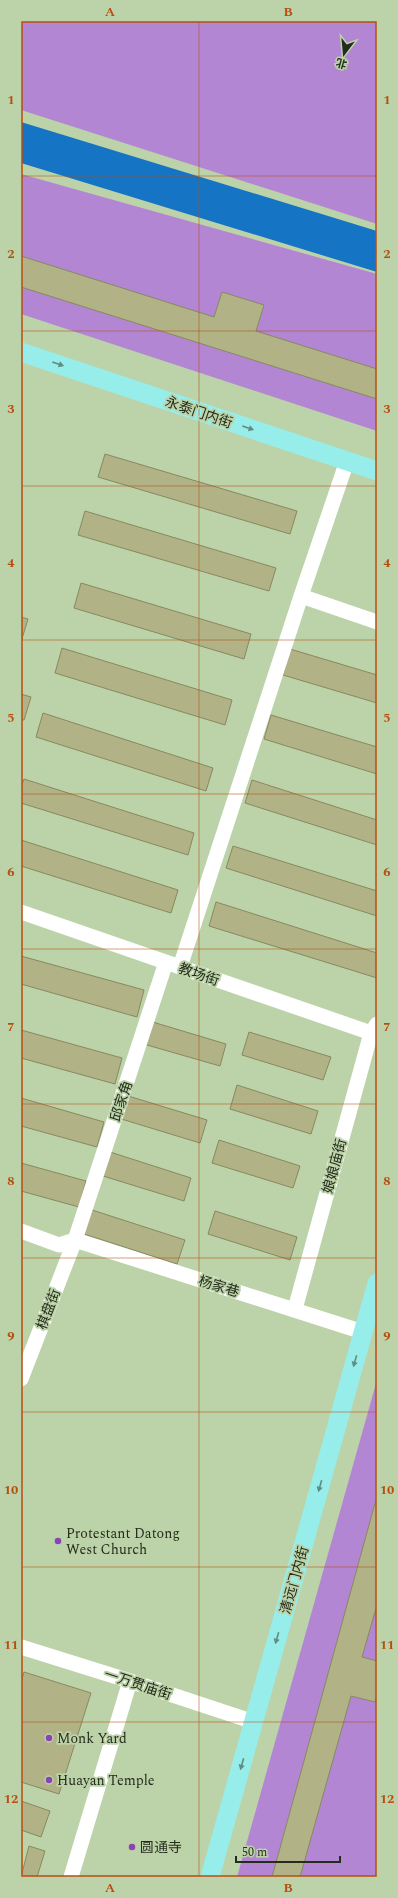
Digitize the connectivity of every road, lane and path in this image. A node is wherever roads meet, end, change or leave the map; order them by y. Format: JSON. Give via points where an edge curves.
{"nodes":[{"id":1,"x":21,"y":352,"type":"edge"},
{"id":2,"x":347,"y":461,"type":"junction"},
{"id":3,"x":377,"y":471,"type":"edge"},
{"id":4,"x":301,"y":596,"type":"junction"},
{"id":5,"x":377,"y":622,"type":"edge"},
{"id":6,"x":21,"y":912,"type":"edge"},
{"id":7,"x":166,"y":962,"type":"junction"},
{"id":8,"x":180,"y":967,"type":"junction"},
{"id":9,"x":375,"y":1030,"type":"edge"},
{"id":10,"x":21,"y":1231,"type":"edge"},
{"id":11,"x":75,"y":1240,"type":"junction"},
{"id":12,"x":377,"y":1283,"type":"edge"},
{"id":13,"x":295,"y":1309,"type":"junction"},
{"id":14,"x":363,"y":1332,"type":"junction"},
{"id":15,"x":21,"y":1378,"type":"edge"},
{"id":16,"x":21,"y":1647,"type":"edge"},
{"id":17,"x":130,"y":1681,"type":"junction"},
{"id":18,"x":254,"y":1722,"type":"junction"},
{"id":19,"x":71,"y":1877,"type":"edge"},
{"id":20,"x":210,"y":1877,"type":"edge"}],
"edges":[{"from":1,"to":2,"type":"main road","name":"永泰门内街","one_way":true},
{"from":2,"to":3,"type":"main road","name":"永泰门内街"},
{"from":2,"to":4,"type":"street"},
{"from":4,"to":5,"type":"street"},
{"from":4,"to":8,"type":"street"},
{"from":6,"to":7,"type":"street","name":"教场街"},
{"from":7,"to":8,"type":"street","name":"教场街"},
{"from":7,"to":11,"type":"street","name":"邱家角"},
{"from":8,"to":9,"type":"street","name":"教场街"},
{"from":9,"to":13,"type":"street","name":"娘娘庙街"},
{"from":10,"to":11,"type":"street","via":[[59,1245]]},
{"from":11,"to":13,"type":"street","name":"杨家巷"},
{"from":11,"to":15,"type":"street","name":"棋盘街"},
{"from":12,"to":14,"type":"main road","name":"清远门内街"},
{"from":13,"to":14,"type":"street","name":"杨家巷"},
{"from":14,"to":18,"type":"main road","name":"清远门内街","one_way":true},
{"from":16,"to":17,"type":"street","name":"一万贯庙街"},
{"from":17,"to":18,"type":"street","name":"一万贯庙街"},
{"from":17,"to":19,"type":"street"},
{"from":18,"to":20,"type":"main road","name":"清远门内街","one_way":true}]}
